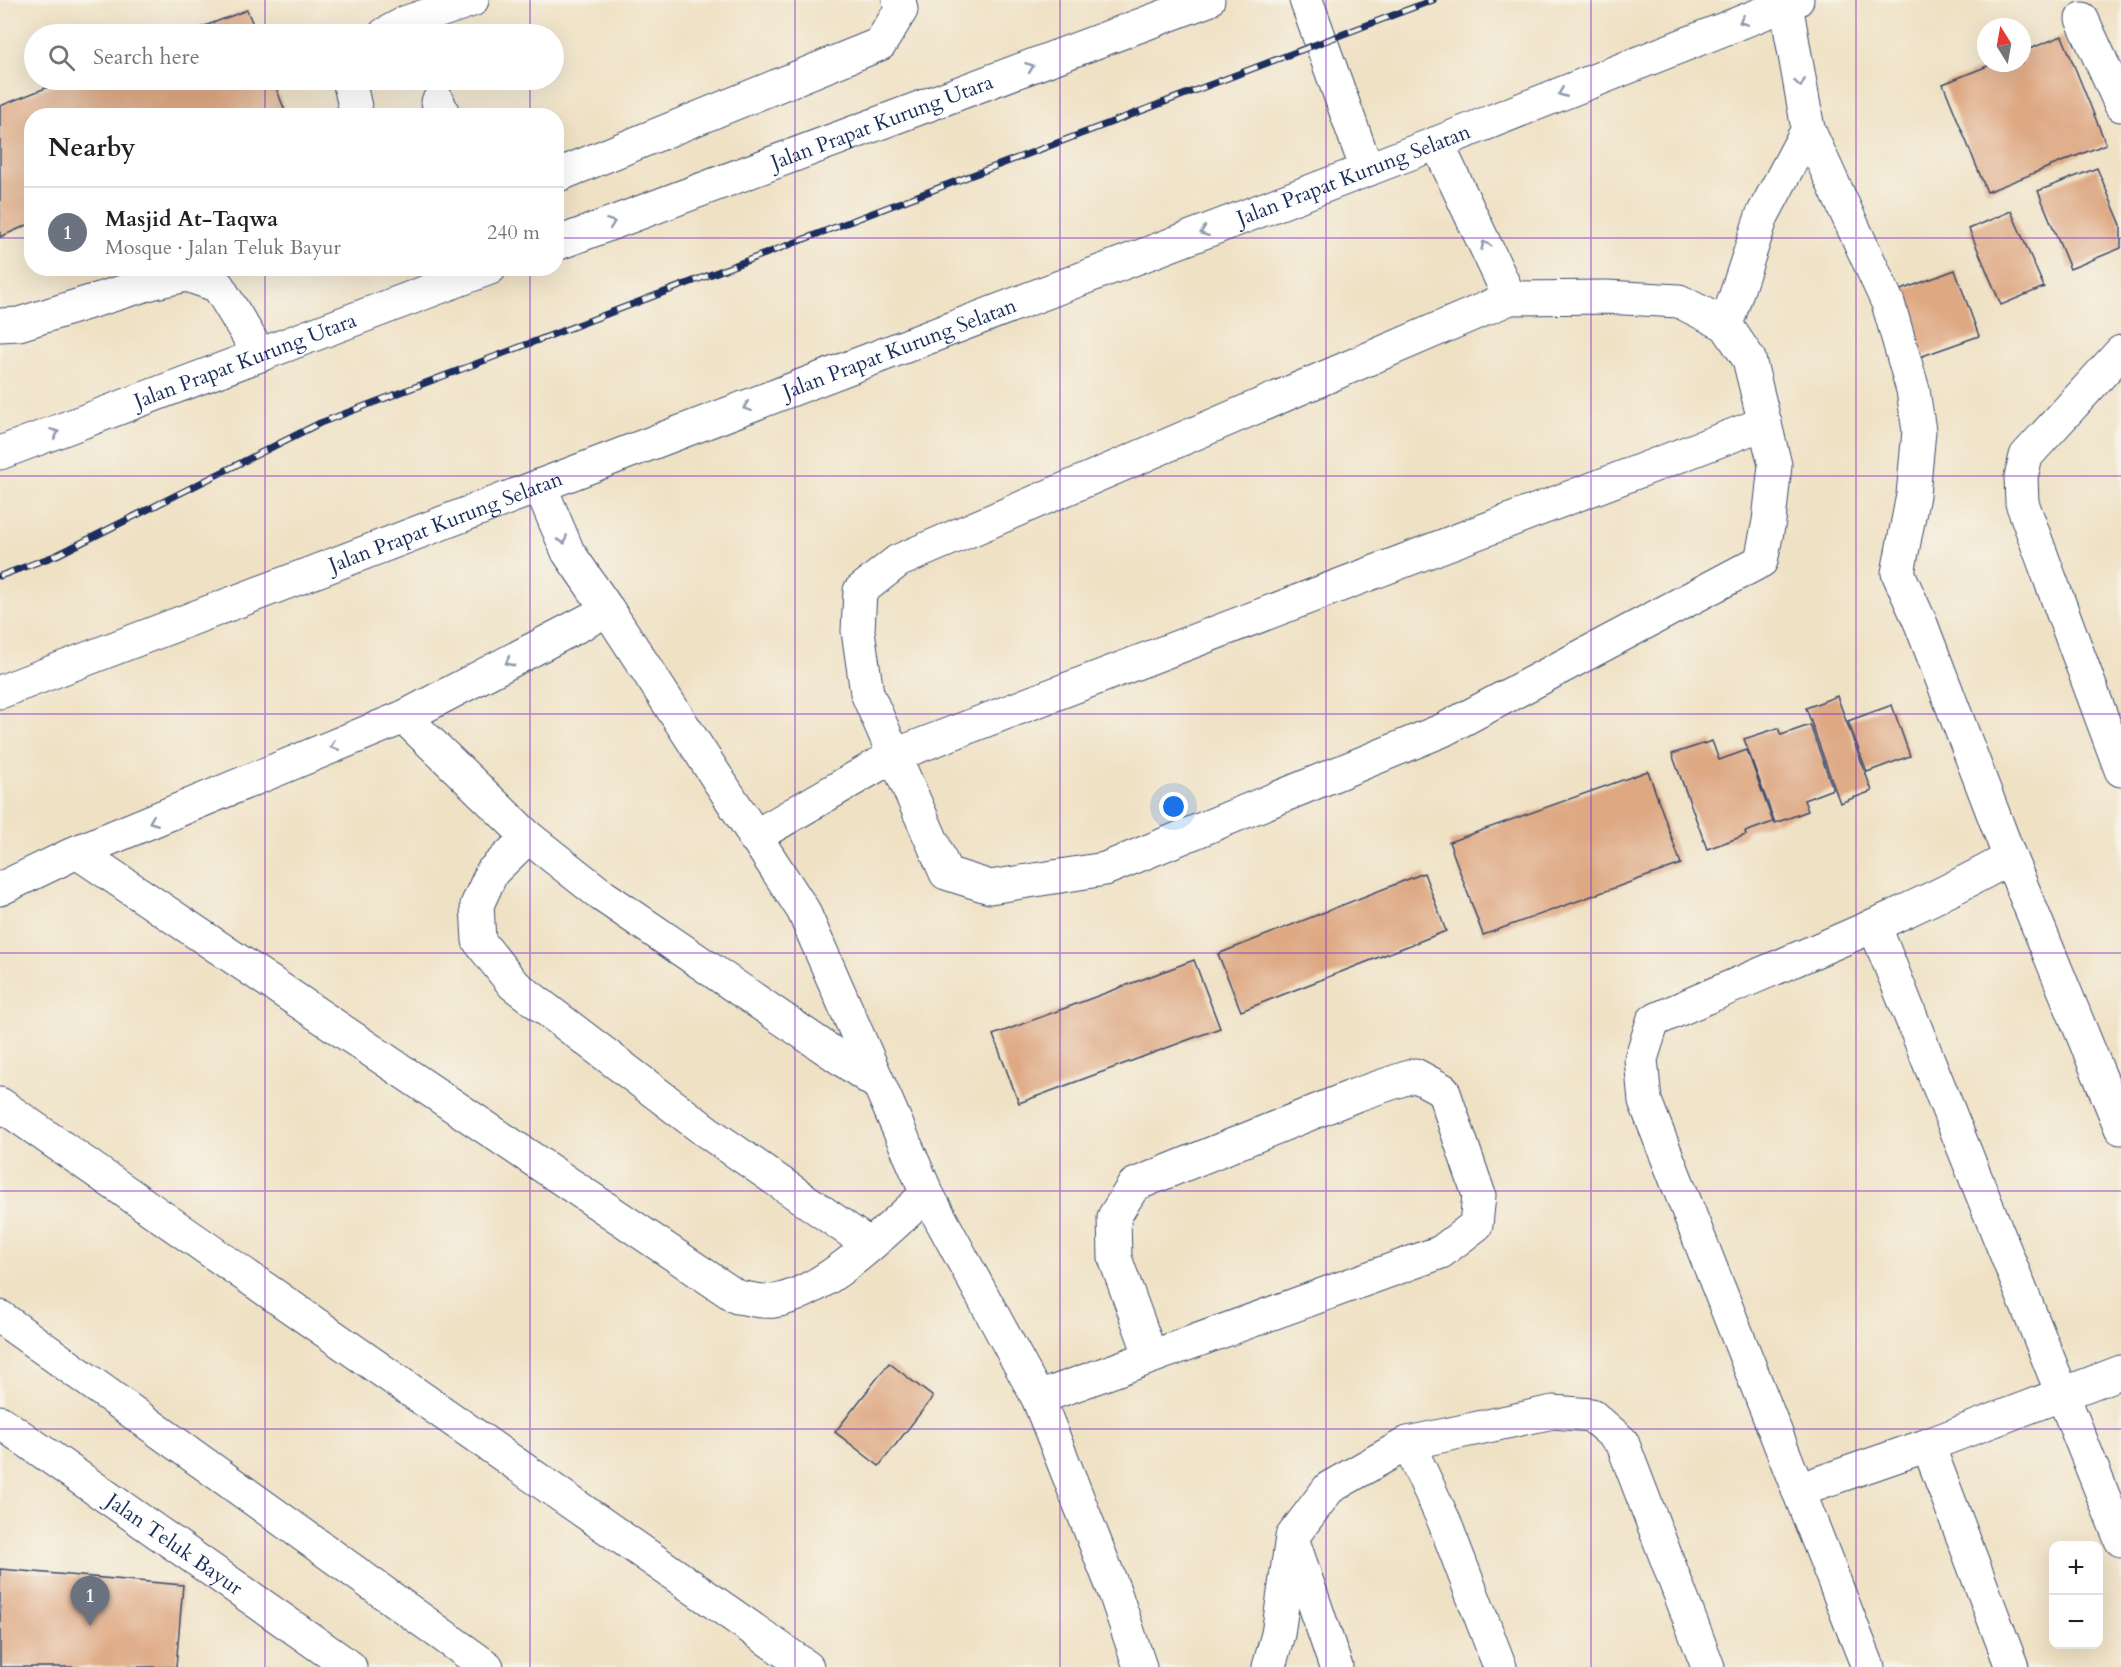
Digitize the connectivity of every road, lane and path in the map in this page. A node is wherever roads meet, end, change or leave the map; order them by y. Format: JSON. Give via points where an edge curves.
{"nodes":[{"id":1,"x":472,"y":0,"type":"edge"},
{"id":2,"x":899,"y":0,"type":"edge"},
{"id":3,"x":1208,"y":0,"type":"edge"},
{"id":4,"x":1306,"y":0,"type":"edge"},
{"id":5,"x":1792,"y":2,"type":"edge"},
{"id":6,"x":2082,"y":19,"type":"dead end"},
{"id":7,"x":402,"y":24,"type":"edge"},
{"id":8,"x":351,"y":90,"type":"edge"},
{"id":9,"x":2121,"y":105,"type":"edge"},
{"id":10,"x":355,"y":108,"type":"edge"},
{"id":11,"x":1808,"y":129,"type":"junction"},
{"id":12,"x":1437,"y":143,"type":"junction"},
{"id":13,"x":1367,"y":170,"type":"junction"},
{"id":14,"x":564,"y":173,"type":"edge"},
{"id":15,"x":564,"y":241,"type":"edge"},
{"id":16,"x":182,"y":276,"type":"edge"},
{"id":17,"x":190,"y":276,"type":"edge"},
{"id":18,"x":445,"y":276,"type":"edge"},
{"id":19,"x":417,"y":281,"type":"edge"},
{"id":20,"x":1510,"y":298,"type":"junction"},
{"id":21,"x":0,"y":325,"type":"edge"},
{"id":22,"x":1726,"y":326,"type":"junction"},
{"id":23,"x":2121,"y":352,"type":"edge"},
{"id":24,"x":260,"y":355,"type":"junction"},
{"id":25,"x":1765,"y":423,"type":"junction"},
{"id":26,"x":0,"y":453,"type":"edge"},
{"id":27,"x":540,"y":486,"type":"junction"},
{"id":28,"x":608,"y":610,"type":"junction"},
{"id":29,"x":0,"y":692,"type":"edge"},
{"id":30,"x":404,"y":717,"type":"junction"},
{"id":31,"x":895,"y":755,"type":"junction"},
{"id":32,"x":2121,"y":770,"type":"edge"},
{"id":33,"x":528,"y":837,"type":"junction"},
{"id":34,"x":754,"y":837,"type":"junction"},
{"id":35,"x":77,"y":852,"type":"junction"},
{"id":36,"x":2010,"y":858,"type":"junction"},
{"id":37,"x":0,"y":889,"type":"edge"},
{"id":38,"x":1874,"y":925,"type":"junction"},
{"id":39,"x":878,"y":1084,"type":"junction"},
{"id":40,"x":0,"y":1104,"type":"edge"},
{"id":41,"x":2121,"y":1128,"type":"edge"},
{"id":42,"x":927,"y":1194,"type":"junction"},
{"id":43,"x":870,"y":1245,"type":"junction"},
{"id":44,"x":0,"y":1317,"type":"edge"},
{"id":45,"x":1151,"y":1357,"type":"junction"},
{"id":46,"x":2121,"y":1372,"type":"edge"},
{"id":47,"x":2063,"y":1395,"type":"junction"},
{"id":48,"x":1038,"y":1398,"type":"junction"},
{"id":49,"x":0,"y":1422,"type":"edge"},
{"id":50,"x":1408,"y":1443,"type":"junction"},
{"id":51,"x":1928,"y":1446,"type":"junction"},
{"id":52,"x":1798,"y":1490,"type":"junction"},
{"id":53,"x":1292,"y":1537,"type":"junction"},
{"id":54,"x":2121,"y":1540,"type":"edge"},
{"id":55,"x":350,"y":1667,"type":"edge"},
{"id":56,"x":487,"y":1667,"type":"edge"},
{"id":57,"x":807,"y":1667,"type":"edge"},
{"id":58,"x":1140,"y":1667,"type":"edge"},
{"id":59,"x":1269,"y":1667,"type":"edge"},
{"id":60,"x":1336,"y":1667,"type":"edge"},
{"id":61,"x":1500,"y":1667,"type":"edge"},
{"id":62,"x":1708,"y":1667,"type":"edge"},
{"id":63,"x":1868,"y":1667,"type":"edge"},
{"id":64,"x":2012,"y":1667,"type":"edge"}],
"edges":[{"from":1,"to":7,"type":"street"},
{"from":2,"to":14,"type":"street","via":[[902,10],[880,44]]},
{"from":15,"to":3,"type":"street","name":"Jalan Prapat Kurung Utara","one_way":true},
{"from":4,"to":13,"type":"street"},
{"from":5,"to":11,"type":"street","one_way":true},
{"from":5,"to":12,"type":"street","name":"Jalan Prapat Kurung Selatan","one_way":true},
{"from":6,"to":9,"type":"street"},
{"from":8,"to":10,"type":"street"},
{"from":11,"to":22,"type":"street","via":[[1762,216]]},
{"from":11,"to":36,"type":"street","via":[[1887,303],[1913,390],[1919,431],[1913,495],[1898,573],[1926,634]]},
{"from":12,"to":13,"type":"street","name":"Jalan Prapat Kurung Selatan"},
{"from":20,"to":12,"type":"street","one_way":true},
{"from":13,"to":27,"type":"street","name":"Jalan Prapat Kurung Selatan","one_way":true},
{"from":16,"to":21,"type":"street","via":[[20,324]]},
{"from":17,"to":24,"type":"street","via":[[218,286]]},
{"from":18,"to":19,"type":"street","name":"Jalan Prapat Kurung Utara"},
{"from":19,"to":24,"type":"street","name":"Jalan Prapat Kurung Utara"},
{"from":20,"to":22,"type":"street","via":[[1679,301]]},
{"from":20,"to":31,"type":"street","via":[[898,561],[860,591],[858,631],[867,693]]},
{"from":22,"to":25,"type":"street","via":[[1749,359]]},
{"from":23,"to":32,"type":"street","via":[[2026,456],[2022,503]]},
{"from":26,"to":24,"type":"street","name":"Jalan Prapat Kurung Utara","one_way":true},
{"from":25,"to":31,"type":"street"},
{"from":25,"to":31,"type":"street","via":[[1775,465],[1761,561],[1443,730],[1105,869],[990,887],[946,873]]},
{"from":27,"to":28,"type":"street","one_way":true,"via":[[568,552]]},
{"from":27,"to":29,"type":"street","name":"Jalan Prapat Kurung Selatan"},
{"from":28,"to":30,"type":"street","one_way":true},
{"from":28,"to":34,"type":"street"},
{"from":30,"to":33,"type":"street"},
{"from":30,"to":35,"type":"street","one_way":true},
{"from":31,"to":34,"type":"street"},
{"from":33,"to":39,"type":"street","via":[[603,896]]},
{"from":33,"to":43,"type":"street","via":[[492,872],[477,905],[479,941],[513,984],[706,1131]]},
{"from":34,"to":39,"type":"street","via":[[802,910]]},
{"from":35,"to":37,"type":"street"},
{"from":35,"to":43,"type":"street","via":[[737,1297],[772,1302],[810,1290]]},
{"from":36,"to":38,"type":"street"},
{"from":36,"to":41,"type":"street"},
{"from":38,"to":47,"type":"street"},
{"from":38,"to":52,"type":"street","via":[[1653,1021],[1641,1059],[1646,1101]]},
{"from":39,"to":42,"type":"street"},
{"from":40,"to":57,"type":"street"},
{"from":42,"to":43,"type":"street"},
{"from":42,"to":48,"type":"street"},
{"from":44,"to":56,"type":"street"},
{"from":45,"to":45,"type":"street","via":[[1440,1251],[1476,1225],[1479,1196],[1443,1090],[1415,1075],[1134,1185],[1114,1217],[1115,1258]]},
{"from":45,"to":48,"type":"street"},
{"from":46,"to":47,"type":"street"},
{"from":47,"to":51,"type":"street"},
{"from":47,"to":54,"type":"street"},
{"from":48,"to":58,"type":"street"},
{"from":49,"to":55,"type":"street","name":"Jalan Teluk Bayur"},
{"from":50,"to":53,"type":"street","via":[[1329,1488]]},
{"from":50,"to":61,"type":"street","via":[[1444,1521]]},
{"from":50,"to":62,"type":"street","via":[[1553,1412],[1591,1415],[1622,1442]]},
{"from":51,"to":52,"type":"street"},
{"from":51,"to":64,"type":"street"},
{"from":52,"to":63,"type":"street"},
{"from":53,"to":59,"type":"street","via":[[1278,1634]]},
{"from":53,"to":60,"type":"street"}]}
